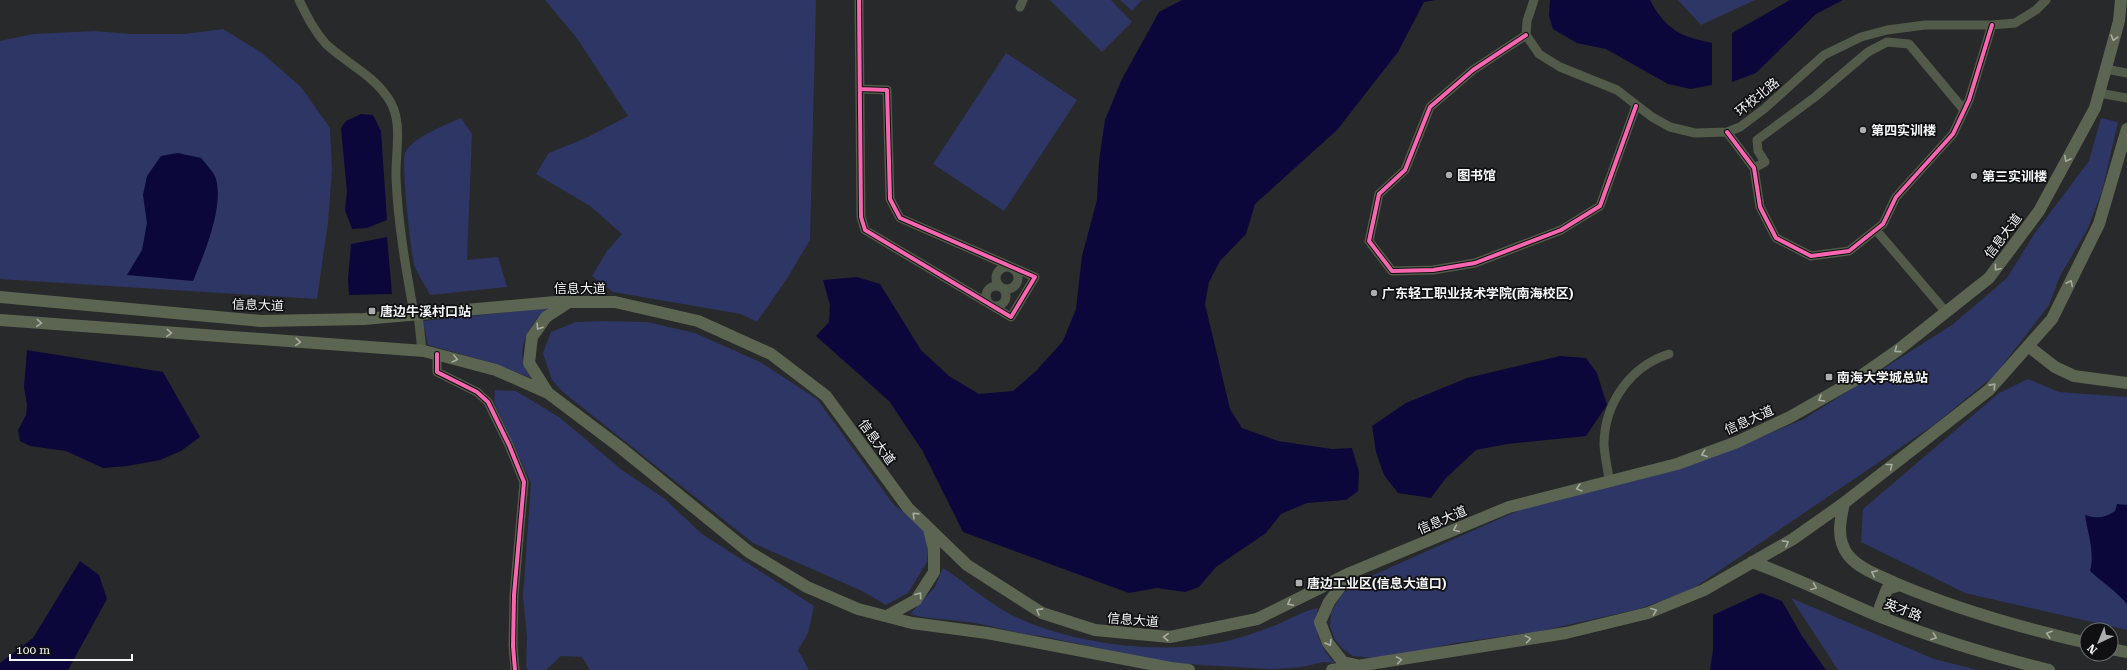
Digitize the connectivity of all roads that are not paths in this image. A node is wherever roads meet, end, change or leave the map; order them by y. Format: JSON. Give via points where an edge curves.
{"nodes":[{"id":1,"x":299,"y":0,"type":"edge"},
{"id":2,"x":859,"y":0,"type":"edge"},
{"id":3,"x":1534,"y":0,"type":"edge"},
{"id":4,"x":2046,"y":0,"type":"edge"},
{"id":5,"x":2121,"y":0,"type":"edge"},
{"id":6,"x":1992,"y":25,"type":"junction"},
{"id":7,"x":1526,"y":35,"type":"junction"},
{"id":8,"x":2106,"y":69,"type":"junction"},
{"id":9,"x":2127,"y":73,"type":"edge"},
{"id":10,"x":860,"y":88,"type":"junction"},
{"id":11,"x":2099,"y":94,"type":"junction"},
{"id":12,"x":2127,"y":98,"type":"edge"},
{"id":13,"x":1636,"y":106,"type":"junction"},
{"id":14,"x":1964,"y":110,"type":"junction"},
{"id":15,"x":2127,"y":129,"type":"edge"},
{"id":16,"x":1727,"y":132,"type":"junction"},
{"id":17,"x":1754,"y":168,"type":"junction"},
{"id":18,"x":1876,"y":230,"type":"junction"},
{"id":19,"x":1013,"y":268,"type":"junction"},
{"id":20,"x":1002,"y":288,"type":"junction"},
{"id":21,"x":0,"y":297,"type":"edge"},
{"id":22,"x":569,"y":302,"type":"junction"},
{"id":23,"x":991,"y":305,"type":"junction"},
{"id":24,"x":1946,"y":312,"type":"junction"},
{"id":25,"x":416,"y":314,"type":"junction"},
{"id":26,"x":0,"y":320,"type":"edge"},
{"id":27,"x":2028,"y":346,"type":"junction"},
{"id":28,"x":422,"y":351,"type":"junction"},
{"id":29,"x":437,"y":354,"type":"junction"},
{"id":30,"x":1669,"y":354,"type":"dead end"},
{"id":31,"x":2127,"y":382,"type":"edge"},
{"id":32,"x":548,"y":393,"type":"junction"},
{"id":33,"x":1609,"y":480,"type":"junction"},
{"id":34,"x":1844,"y":503,"type":"junction"},
{"id":35,"x":929,"y":528,"type":"junction"},
{"id":36,"x":1752,"y":562,"type":"junction"},
{"id":37,"x":1350,"y":573,"type":"junction"},
{"id":38,"x":1900,"y":585,"type":"junction"},
{"id":39,"x":887,"y":616,"type":"junction"},
{"id":40,"x":1886,"y":619,"type":"junction"},
{"id":41,"x":2079,"y":641,"type":"edge"},
{"id":42,"x":1361,"y":666,"type":"junction"},
{"id":43,"x":515,"y":670,"type":"edge"},
{"id":44,"x":1189,"y":670,"type":"edge"},
{"id":45,"x":1332,"y":670,"type":"edge"},
{"id":46,"x":2048,"y":670,"type":"edge"}],
"edges":[{"from":1,"to":25,"type":"street","via":[[314,30],[327,44],[364,72],[388,98],[395,115],[398,145],[396,177],[403,250]]},
{"from":2,"to":10,"type":"street"},
{"from":3,"to":7,"type":"street","via":[[1527,21]]},
{"from":4,"to":6,"type":"street","name":"环校北路","via":[[2036,10],[2015,23]]},
{"from":5,"to":8,"type":"main road","name":"信息大道","one_way":true,"via":[[2119,21]]},
{"from":6,"to":14,"type":"street"},
{"from":6,"to":16,"type":"street","name":"环校北路","via":[[1925,25],[1887,30],[1862,38],[1824,56],[1764,109],[1740,127]]},
{"from":7,"to":13,"type":"street","name":"环校北路","via":[[1539,54],[1560,67],[1617,90]]},
{"from":7,"to":13,"type":"street","via":[[1473,70],[1430,107],[1405,170],[1379,194],[1369,242],[1392,271],[1433,270],[1475,264],[1561,230],[1600,206]]},
{"from":8,"to":9,"type":"street"},
{"from":8,"to":11,"type":"main road","name":"信息大道"},
{"from":10,"to":19,"type":"street","via":[[888,90],[890,199],[900,218]]},
{"from":10,"to":23,"type":"street","via":[[861,217],[866,230]]},
{"from":11,"to":12,"type":"street"},
{"from":11,"to":24,"type":"main road","name":"信息大道","one_way":true,"via":[[2095,108],[2039,211],[1989,278]]},
{"from":13,"to":16,"type":"street","name":"环校北路","via":[[1670,127],[1695,133]]},
{"from":14,"to":17,"type":"street","via":[[1909,44],[1887,42],[1868,52],[1815,97],[1757,140],[1758,151],[1765,162]]},
{"from":14,"to":18,"type":"street","via":[[1953,134],[1896,196],[1883,224]]},
{"from":27,"to":15,"type":"main road","one_way":true,"via":[[2052,319],[2099,224]]},
{"from":16,"to":17,"type":"street"},
{"from":17,"to":18,"type":"street","via":[[1760,207],[1776,238],[1811,256],[1849,251]]},
{"from":18,"to":24,"type":"street"},
{"from":19,"to":20,"type":"street","via":[[1018,278],[1015,285],[1009,289]]},
{"from":19,"to":20,"type":"street","via":[[1006,267],[997,272],[996,283]]},
{"from":19,"to":23,"type":"street","via":[[1035,277],[1011,317]]},
{"from":20,"to":23,"type":"street","via":[[1006,293],[1004,303],[998,306]]},
{"from":20,"to":23,"type":"street","via":[[995,286],[987,291],[987,300]]},
{"from":21,"to":25,"type":"main road","name":"信息大道","via":[[261,321],[364,319]]},
{"from":22,"to":25,"type":"main road","name":"信息大道"},
{"from":22,"to":32,"type":"main road","one_way":true,"via":[[546,317],[532,337],[529,364]]},
{"from":35,"to":22,"type":"main road","name":"信息大道","one_way":true,"via":[[908,508],[826,396],[771,354],[698,320],[615,302]]},
{"from":24,"to":33,"type":"main road","name":"信息大道","one_way":true,"via":[[1855,380],[1790,417],[1737,442],[1677,464]]},
{"from":25,"to":28,"type":"street"},
{"from":26,"to":28,"type":"main road","one_way":true},
{"from":27,"to":31,"type":"main road","via":[[2055,367],[2074,376]]},
{"from":34,"to":27,"type":"main road","one_way":true,"via":[[1989,390]]},
{"from":28,"to":29,"type":"main road"},
{"from":29,"to":32,"type":"main road","one_way":true,"via":[[496,370]]},
{"from":29,"to":43,"type":"street","via":[[437,372],[477,392],[488,402],[524,482],[514,595]]},
{"from":30,"to":33,"type":"street","via":[[1653,359],[1625,384],[1611,406],[1604,443]]},
{"from":32,"to":39,"type":"main road","via":[[621,448],[749,552],[807,587],[858,608]]},
{"from":33,"to":37,"type":"main road","name":"信息大道","one_way":true,"via":[[1509,507]]},
{"from":36,"to":34,"type":"main road","one_way":true,"via":[[1793,539]]},
{"from":38,"to":34,"type":"main road","one_way":true,"via":[[1869,572],[1848,556],[1838,526]]},
{"from":37,"to":35,"type":"main road","name":"信息大道","one_way":true,"via":[[1257,619],[1170,637],[1095,630],[1042,613],[967,565]]},
{"from":39,"to":35,"type":"main road","one_way":true,"via":[[916,600],[934,572],[934,549]]},
{"from":36,"to":40,"type":"main road","name":"英才路","one_way":true},
{"from":42,"to":36,"type":"main road","one_way":true,"via":[[1566,633],[1648,614],[1704,590]]},
{"from":37,"to":42,"type":"main road","one_way":true,"via":[[1329,602],[1320,622],[1328,643],[1343,662]]},
{"from":38,"to":40,"type":"main road","via":[[1887,589],[1882,600],[1880,608]]},
{"from":41,"to":38,"type":"main road","one_way":true,"via":[[1983,614]]},
{"from":39,"to":44,"type":"main road","via":[[912,623],[987,632]]},
{"from":40,"to":46,"type":"main road","name":"英才路","one_way":true,"via":[[1992,656]]},
{"from":42,"to":45,"type":"main road"}]}
